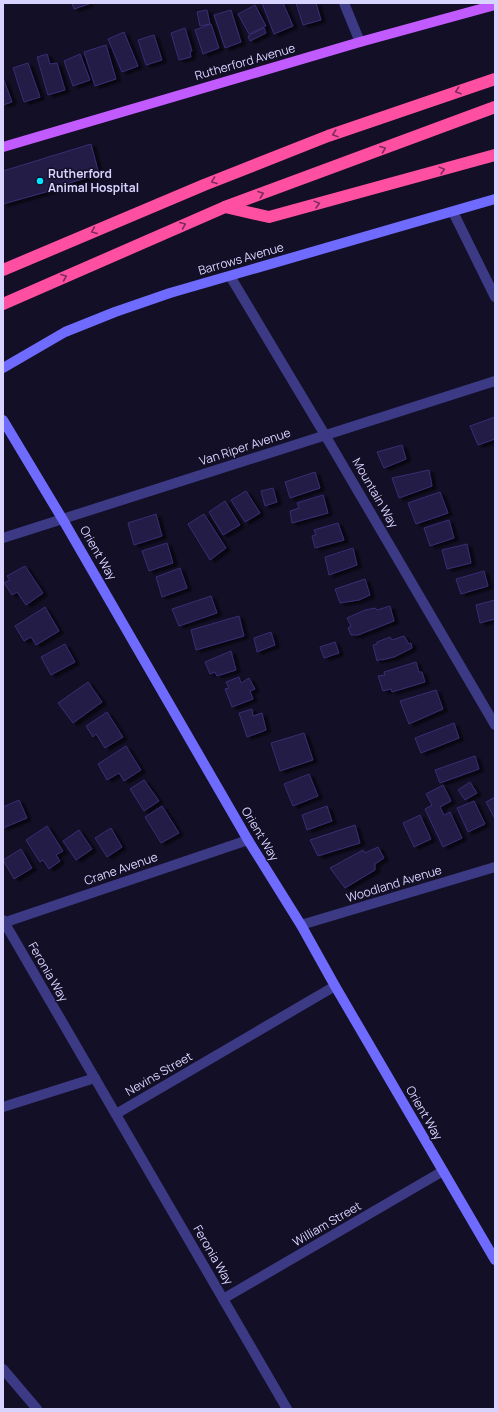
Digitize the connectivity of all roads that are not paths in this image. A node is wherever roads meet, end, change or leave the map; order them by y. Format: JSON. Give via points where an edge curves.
{"nodes":[{"id":1,"x":344,"y":3,"type":"edge"},
{"id":2,"x":495,"y":5,"type":"edge"},
{"id":3,"x":360,"y":42,"type":"junction"},
{"id":4,"x":495,"y":79,"type":"edge"},
{"id":5,"x":495,"y":107,"type":"edge"},
{"id":6,"x":3,"y":147,"type":"edge"},
{"id":7,"x":495,"y":155,"type":"edge"},
{"id":8,"x":495,"y":199,"type":"edge"},
{"id":9,"x":224,"y":207,"type":"junction"},
{"id":10,"x":452,"y":212,"type":"junction"},
{"id":11,"x":3,"y":270,"type":"edge"},
{"id":12,"x":230,"y":276,"type":"junction"},
{"id":13,"x":495,"y":297,"type":"edge"},
{"id":14,"x":3,"y":304,"type":"edge"},
{"id":15,"x":3,"y":368,"type":"edge"},
{"id":16,"x":495,"y":381,"type":"edge"},
{"id":17,"x":3,"y":420,"type":"edge"},
{"id":18,"x":325,"y":435,"type":"junction"},
{"id":19,"x":63,"y":520,"type":"junction"},
{"id":20,"x":3,"y":538,"type":"edge"},
{"id":21,"x":495,"y":725,"type":"edge"},
{"id":22,"x":248,"y":840,"type":"junction"},
{"id":23,"x":495,"y":867,"type":"edge"},
{"id":24,"x":4,"y":922,"type":"edge"},
{"id":25,"x":301,"y":925,"type":"junction"},
{"id":26,"x":335,"y":986,"type":"junction"},
{"id":27,"x":95,"y":1078,"type":"junction"},
{"id":28,"x":3,"y":1108,"type":"edge"},
{"id":29,"x":116,"y":1114,"type":"junction"},
{"id":30,"x":443,"y":1171,"type":"junction"},
{"id":31,"x":495,"y":1260,"type":"edge"},
{"id":32,"x":224,"y":1299,"type":"junction"},
{"id":33,"x":3,"y":1369,"type":"edge"},
{"id":34,"x":37,"y":1409,"type":"edge"},
{"id":35,"x":287,"y":1409,"type":"edge"}],
"edges":[{"from":1,"to":3,"type":"street"},
{"from":2,"to":3,"type":"main road","name":"Rutherford Avenue"},
{"from":3,"to":6,"type":"main road","name":"Rutherford Avenue"},
{"from":4,"to":11,"type":"highway","one_way":true,"via":[[328,136]]},
{"from":9,"to":5,"type":"highway","one_way":true},
{"from":9,"to":7,"type":"highway","one_way":true,"via":[[269,217]]},
{"from":8,"to":10,"type":"street","name":"Barrows Avenue"},
{"from":14,"to":9,"type":"highway","one_way":true},
{"from":10,"to":12,"type":"street","name":"Barrows Avenue"},
{"from":10,"to":13,"type":"street"},
{"from":12,"to":15,"type":"street","name":"Barrows Avenue","via":[[101,317],[66,332]]},
{"from":12,"to":18,"type":"street","name":"Mountain Way"},
{"from":16,"to":18,"type":"street","name":"Van Riper Avenue"},
{"from":17,"to":19,"type":"street","name":"Orient Way"},
{"from":18,"to":19,"type":"street","name":"Van Riper Avenue"},
{"from":18,"to":21,"type":"street","name":"Mountain Way"},
{"from":19,"to":20,"type":"street","name":"Van Riper Avenue"},
{"from":19,"to":22,"type":"street","name":"Orient Way"},
{"from":22,"to":24,"type":"street","name":"Crane Avenue"},
{"from":22,"to":25,"type":"street","name":"Orient Way"},
{"from":23,"to":25,"type":"street","name":"Woodland Avenue"},
{"from":24,"to":27,"type":"street","name":"Feronia Way"},
{"from":25,"to":26,"type":"street","name":"Orient Way"},
{"from":26,"to":29,"type":"street","name":"Nevins Street"},
{"from":26,"to":30,"type":"street","name":"Orient Way"},
{"from":27,"to":28,"type":"street"},
{"from":27,"to":29,"type":"street"},
{"from":29,"to":32,"type":"street","name":"Feronia Way"},
{"from":30,"to":31,"type":"street","name":"Orient Way"},
{"from":30,"to":32,"type":"street","name":"William Street"},
{"from":32,"to":35,"type":"street","name":"Feronia Way"},
{"from":33,"to":34,"type":"street"}]}
